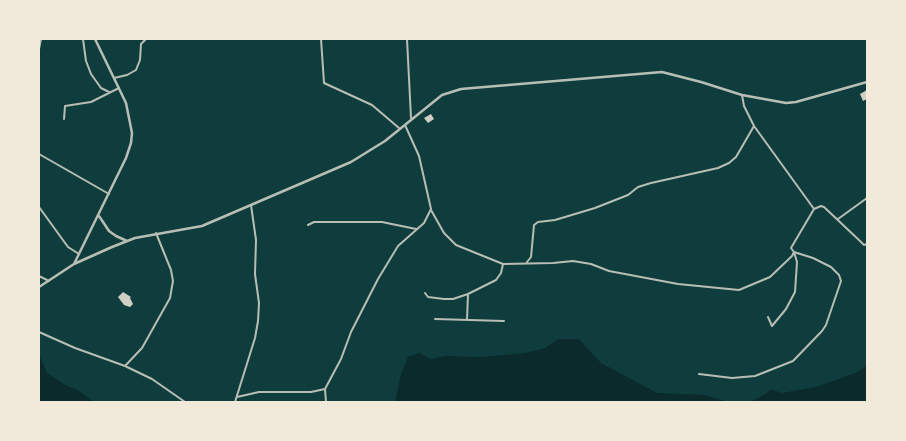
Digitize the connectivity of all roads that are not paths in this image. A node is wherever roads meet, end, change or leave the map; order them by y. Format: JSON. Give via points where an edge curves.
{"nodes":[{"id":1,"x":41,"y":39,"type":"edge"},
{"id":2,"x":83,"y":39,"type":"edge"},
{"id":3,"x":95,"y":39,"type":"edge"},
{"id":4,"x":146,"y":39,"type":"edge"},
{"id":5,"x":321,"y":39,"type":"edge"},
{"id":6,"x":407,"y":39,"type":"edge"},
{"id":7,"x":39,"y":49,"type":"edge"},
{"id":8,"x":114,"y":78,"type":"junction"},
{"id":9,"x":867,"y":82,"type":"edge"},
{"id":10,"x":119,"y":88,"type":"junction"},
{"id":11,"x":110,"y":92,"type":"junction"},
{"id":12,"x":742,"y":95,"type":"junction"},
{"id":13,"x":411,"y":118,"type":"junction"},
{"id":14,"x":64,"y":119,"type":"dead end"},
{"id":15,"x":404,"y":124,"type":"junction"},
{"id":16,"x":754,"y":126,"type":"junction"},
{"id":17,"x":399,"y":128,"type":"junction"},
{"id":18,"x":39,"y":154,"type":"edge"},
{"id":19,"x":109,"y":194,"type":"junction"},
{"id":20,"x":867,"y":198,"type":"edge"},
{"id":21,"x":252,"y":205,"type":"junction"},
{"id":22,"x":39,"y":207,"type":"edge"},
{"id":23,"x":431,"y":209,"type":"junction"},
{"id":24,"x":814,"y":209,"type":"junction"},
{"id":25,"x":98,"y":216,"type":"junction"},
{"id":26,"x":838,"y":219,"type":"junction"},
{"id":27,"x":308,"y":225,"type":"dead end"},
{"id":28,"x":416,"y":229,"type":"junction"},
{"id":29,"x":156,"y":233,"type":"junction"},
{"id":30,"x":127,"y":241,"type":"junction"},
{"id":31,"x":867,"y":244,"type":"edge"},
{"id":32,"x":794,"y":252,"type":"junction"},
{"id":33,"x":79,"y":254,"type":"junction"},
{"id":34,"x":527,"y":262,"type":"junction"},
{"id":35,"x":74,"y":264,"type":"junction"},
{"id":36,"x":503,"y":264,"type":"junction"},
{"id":37,"x":39,"y":276,"type":"edge"},
{"id":38,"x":49,"y":280,"type":"junction"},
{"id":39,"x":39,"y":287,"type":"edge"},
{"id":40,"x":425,"y":293,"type":"dead end"},
{"id":41,"x":468,"y":294,"type":"junction"},
{"id":42,"x":768,"y":317,"type":"dead end"},
{"id":43,"x":435,"y":318,"type":"dead end"},
{"id":44,"x":467,"y":320,"type":"junction"},
{"id":45,"x":504,"y":321,"type":"dead end"},
{"id":46,"x":39,"y":332,"type":"edge"},
{"id":47,"x":125,"y":366,"type":"junction"},
{"id":48,"x":699,"y":374,"type":"dead end"},
{"id":49,"x":325,"y":389,"type":"junction"},
{"id":50,"x":237,"y":397,"type":"junction"},
{"id":51,"x":185,"y":402,"type":"edge"},
{"id":52,"x":235,"y":402,"type":"edge"},
{"id":53,"x":326,"y":402,"type":"edge"}],
"edges":[{"from":1,"to":7,"type":"street"},
{"from":2,"to":11,"type":"street","via":[[91,74],[102,88]]},
{"from":3,"to":8,"type":"street"},
{"from":4,"to":8,"type":"street","via":[[141,44],[140,60],[136,70]]},
{"from":5,"to":17,"type":"street","via":[[324,83],[372,105]]},
{"from":6,"to":13,"type":"street"},
{"from":8,"to":10,"type":"street"},
{"from":9,"to":12,"type":"street","via":[[791,103],[777,103]]},
{"from":10,"to":11,"type":"street"},
{"from":10,"to":19,"type":"street","via":[[131,123],[131,143]]},
{"from":11,"to":14,"type":"street","via":[[92,102],[65,106]]},
{"from":12,"to":13,"type":"street","via":[[676,75],[648,72],[461,89],[442,95]]},
{"from":12,"to":16,"type":"street","via":[[744,106]]},
{"from":13,"to":15,"type":"street"},
{"from":15,"to":17,"type":"street"},
{"from":15,"to":23,"type":"street","via":[[419,156]]},
{"from":16,"to":24,"type":"street"},
{"from":16,"to":34,"type":"street","via":[[736,157],[729,164],[651,183],[595,208],[555,220],[538,222],[534,225],[531,257]]},
{"from":17,"to":21,"type":"street","via":[[370,152],[351,162]]},
{"from":18,"to":19,"type":"street"},
{"from":19,"to":25,"type":"street"},
{"from":20,"to":26,"type":"street"},
{"from":21,"to":29,"type":"street","via":[[202,226]]},
{"from":21,"to":50,"type":"street","via":[[256,240],[258,321]]},
{"from":22,"to":33,"type":"street","via":[[68,246]]},
{"from":23,"to":28,"type":"street"},
{"from":23,"to":36,"type":"street","via":[[444,233],[456,245]]},
{"from":24,"to":26,"type":"street","via":[[824,206]]},
{"from":24,"to":32,"type":"street","via":[[791,248]]},
{"from":25,"to":30,"type":"street","via":[[109,231]]},
{"from":25,"to":33,"type":"street"},
{"from":26,"to":31,"type":"street","via":[[864,245]]},
{"from":27,"to":28,"type":"street","via":[[314,222],[392,222]]},
{"from":28,"to":49,"type":"street","via":[[398,246],[390,259],[351,332],[341,359]]},
{"from":29,"to":30,"type":"street"},
{"from":29,"to":47,"type":"street","via":[[171,270],[173,281],[170,298],[142,348]]},
{"from":30,"to":35,"type":"street"},
{"from":32,"to":34,"type":"street","via":[[770,277],[739,290],[678,284],[624,274],[579,261]]},
{"from":32,"to":42,"type":"street","via":[[797,262],[795,292],[786,309],[772,326]]},
{"from":32,"to":48,"type":"street","via":[[831,267],[839,275],[841,281],[822,331],[793,361],[756,376],[732,378]]},
{"from":33,"to":35,"type":"street"},
{"from":34,"to":36,"type":"street"},
{"from":35,"to":38,"type":"street"},
{"from":36,"to":41,"type":"street","via":[[496,280]]},
{"from":37,"to":38,"type":"street"},
{"from":38,"to":39,"type":"street"},
{"from":40,"to":41,"type":"street","via":[[428,297],[444,299]]},
{"from":41,"to":44,"type":"street"},
{"from":43,"to":44,"type":"street"},
{"from":44,"to":45,"type":"street"},
{"from":46,"to":47,"type":"street"},
{"from":47,"to":51,"type":"street","via":[[152,379]]},
{"from":49,"to":50,"type":"street","via":[[312,392],[259,392]]},
{"from":49,"to":53,"type":"street"},
{"from":50,"to":52,"type":"street"}]}
